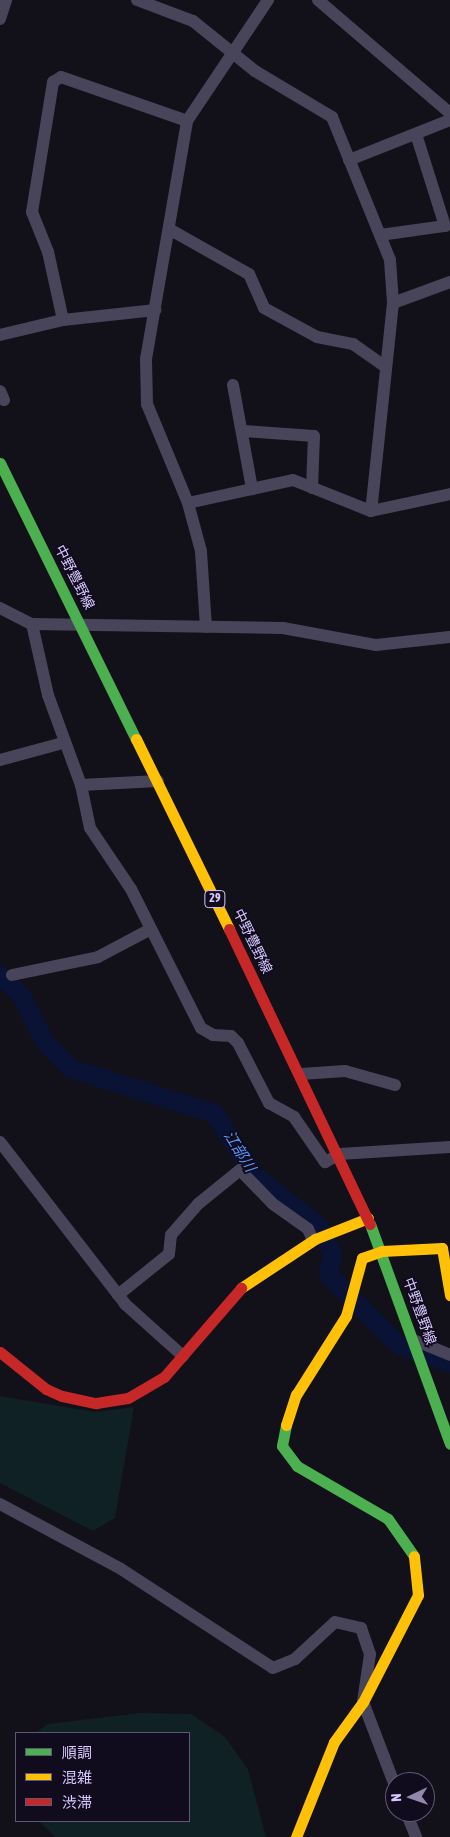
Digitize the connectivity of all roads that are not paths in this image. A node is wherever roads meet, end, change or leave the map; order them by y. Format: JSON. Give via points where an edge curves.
{"nodes":[{"id":1,"x":6,"y":0,"type":"edge"},
{"id":2,"x":138,"y":0,"type":"edge"},
{"id":3,"x":268,"y":0,"type":"edge"},
{"id":4,"x":318,"y":0,"type":"edge"},
{"id":5,"x":0,"y":19,"type":"edge"},
{"id":6,"x":233,"y":53,"type":"junction"},
{"id":7,"x":450,"y":113,"type":"edge"},
{"id":8,"x":450,"y":120,"type":"edge"},
{"id":9,"x":187,"y":121,"type":"junction"},
{"id":10,"x":416,"y":134,"type":"junction"},
{"id":11,"x":349,"y":160,"type":"junction"},
{"id":12,"x":169,"y":229,"type":"junction"},
{"id":13,"x":380,"y":235,"type":"junction"},
{"id":14,"x":450,"y":282,"type":"edge"},
{"id":15,"x":393,"y":303,"type":"junction"},
{"id":16,"x":155,"y":310,"type":"junction"},
{"id":17,"x":63,"y":320,"type":"junction"},
{"id":18,"x":0,"y":335,"type":"edge"},
{"id":19,"x":384,"y":366,"type":"junction"},
{"id":20,"x":233,"y":385,"type":"dead end"},
{"id":21,"x":244,"y":431,"type":"junction"},
{"id":22,"x":0,"y":463,"type":"edge"},
{"id":23,"x":312,"y":488,"type":"junction"},
{"id":24,"x":252,"y":489,"type":"junction"},
{"id":25,"x":450,"y":494,"type":"edge"},
{"id":26,"x":188,"y":503,"type":"junction"},
{"id":27,"x":371,"y":511,"type":"junction"},
{"id":28,"x":0,"y":608,"type":"edge"},
{"id":29,"x":32,"y":624,"type":"junction"},
{"id":30,"x":82,"y":626,"type":"junction"},
{"id":31,"x":206,"y":627,"type":"junction"},
{"id":32,"x":450,"y":637,"type":"edge"},
{"id":33,"x":64,"y":743,"type":"junction"},
{"id":34,"x":0,"y":760,"type":"edge"},
{"id":35,"x":158,"y":781,"type":"junction"},
{"id":36,"x":81,"y":785,"type":"junction"},
{"id":37,"x":149,"y":930,"type":"junction"},
{"id":38,"x":12,"y":975,"type":"dead end"},
{"id":39,"x":301,"y":1074,"type":"junction"},
{"id":40,"x":395,"y":1085,"type":"dead end"},
{"id":41,"x":0,"y":1142,"type":"edge"},
{"id":42,"x":450,"y":1147,"type":"edge"},
{"id":43,"x":340,"y":1154,"type":"junction"},
{"id":44,"x":368,"y":1218,"type":"junction"},
{"id":45,"x":314,"y":1240,"type":"junction"},
{"id":46,"x":382,"y":1251,"type":"junction"},
{"id":47,"x":118,"y":1295,"type":"junction"},
{"id":48,"x":450,"y":1295,"type":"edge"},
{"id":49,"x":416,"y":1341,"type":"junction"},
{"id":50,"x":0,"y":1352,"type":"edge"},
{"id":51,"x":450,"y":1355,"type":"edge"},
{"id":52,"x":183,"y":1356,"type":"junction"},
{"id":53,"x":450,"y":1444,"type":"edge"},
{"id":54,"x":0,"y":1504,"type":"edge"},
{"id":55,"x":363,"y":1702,"type":"junction"},
{"id":56,"x":390,"y":1772,"type":"edge"},
{"id":57,"x":410,"y":1822,"type":"edge"},
{"id":58,"x":296,"y":1837,"type":"edge"},
{"id":59,"x":416,"y":1837,"type":"edge"}],
"edges":[{"from":1,"to":5,"type":"street"},
{"from":2,"to":6,"type":"street","via":[[193,21]]},
{"from":3,"to":6,"type":"street"},
{"from":4,"to":7,"type":"street"},
{"from":6,"to":9,"type":"street"},
{"from":6,"to":11,"type":"street","via":[[332,117]]},
{"from":8,"to":10,"type":"street"},
{"from":9,"to":12,"type":"street"},
{"from":9,"to":17,"type":"street","via":[[61,77],[54,82],[32,212],[48,252]]},
{"from":10,"to":11,"type":"street"},
{"from":10,"to":13,"type":"street","via":[[445,226]]},
{"from":11,"to":13,"type":"street"},
{"from":12,"to":16,"type":"street"},
{"from":12,"to":19,"type":"street","via":[[249,274],[264,308],[317,337],[353,344]]},
{"from":13,"to":15,"type":"street","via":[[390,260]]},
{"from":14,"to":15,"type":"street"},
{"from":15,"to":19,"type":"street"},
{"from":16,"to":17,"type":"street"},
{"from":16,"to":26,"type":"street","via":[[146,359],[148,404]]},
{"from":17,"to":18,"type":"street"},
{"from":19,"to":27,"type":"street"},
{"from":20,"to":21,"type":"street"},
{"from":21,"to":23,"type":"street","via":[[314,436]]},
{"from":21,"to":24,"type":"street"},
{"from":22,"to":30,"type":"street","name":"中野豊野線","number":"29"},
{"from":23,"to":24,"type":"street","via":[[293,480]]},
{"from":23,"to":27,"type":"street"},
{"from":24,"to":26,"type":"street"},
{"from":25,"to":27,"type":"street"},
{"from":26,"to":31,"type":"street","via":[[201,551]]},
{"from":28,"to":29,"type":"street"},
{"from":29,"to":30,"type":"street"},
{"from":29,"to":33,"type":"street"},
{"from":30,"to":31,"type":"street"},
{"from":30,"to":35,"type":"street","name":"中野豊野線","number":"29"},
{"from":31,"to":32,"type":"street","via":[[283,628],[376,645]]},
{"from":33,"to":34,"type":"street"},
{"from":33,"to":36,"type":"street"},
{"from":35,"to":36,"type":"street"},
{"from":35,"to":39,"type":"street","name":"中野豊野線","number":"29"},
{"from":36,"to":37,"type":"street","via":[[90,828],[132,889]]},
{"from":37,"to":38,"type":"street","via":[[98,956]]},
{"from":37,"to":43,"type":"street","via":[[201,1028],[213,1035],[231,1036],[238,1043],[269,1103],[294,1117],[325,1162]]},
{"from":39,"to":40,"type":"street","via":[[345,1071]]},
{"from":39,"to":43,"type":"street","name":"中野豊野線","number":"29"},
{"from":41,"to":47,"type":"street"},
{"from":42,"to":43,"type":"street"},
{"from":43,"to":44,"type":"street","name":"中野豊野線","number":"29"},
{"from":44,"to":45,"type":"street"},
{"from":44,"to":46,"type":"street","name":"中野豊野線","number":"29"},
{"from":45,"to":47,"type":"street","via":[[308,1229],[273,1204],[240,1170],[198,1204],[171,1235],[169,1254]]},
{"from":45,"to":52,"type":"street","via":[[245,1283]]},
{"from":46,"to":48,"type":"street","via":[[442,1248]]},
{"from":46,"to":49,"type":"street","name":"中野豊野線","number":"29"},
{"from":46,"to":55,"type":"street","via":[[362,1258],[349,1304],[296,1395],[282,1446],[297,1466],[388,1519],[415,1557],[418,1595]]},
{"from":47,"to":52,"type":"street"},
{"from":49,"to":51,"type":"street"},
{"from":49,"to":53,"type":"street","name":"中野豊野線","number":"29"},
{"from":50,"to":52,"type":"street","via":[[46,1389],[96,1403],[148,1390]]},
{"from":54,"to":55,"type":"street","via":[[120,1569],[273,1668],[295,1659],[335,1622],[356,1625],[361,1628],[370,1654]]},
{"from":55,"to":56,"type":"street"},
{"from":55,"to":58,"type":"street","via":[[334,1742]]},
{"from":57,"to":59,"type":"street"}]}
